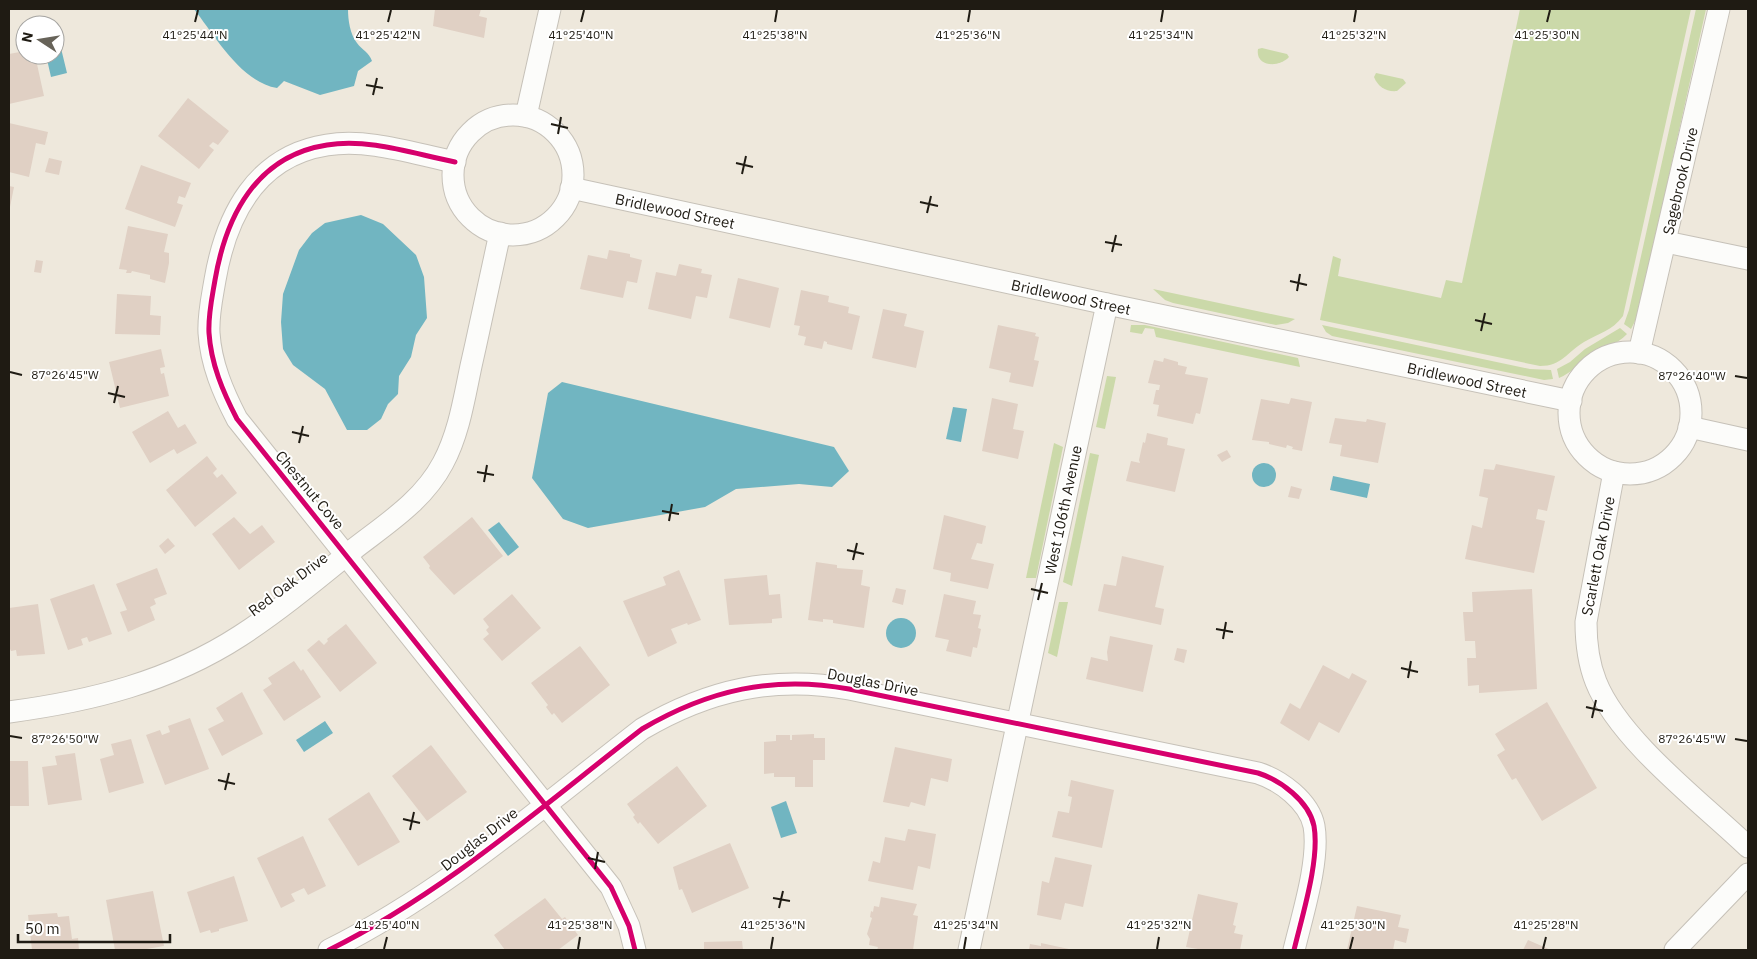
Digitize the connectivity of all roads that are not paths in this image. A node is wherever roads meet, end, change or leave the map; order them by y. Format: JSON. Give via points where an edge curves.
{"nodes":[{"id":1,"x":550,"y":9,"type":"edge"},
{"id":2,"x":1718,"y":9,"type":"edge"},
{"id":3,"x":526,"y":116,"type":"junction"},
{"id":4,"x":455,"y":162,"type":"junction"},
{"id":5,"x":572,"y":188,"type":"junction"},
{"id":6,"x":500,"y":233,"type":"junction"},
{"id":7,"x":1666,"y":242,"type":"junction"},
{"id":8,"x":1748,"y":259,"type":"edge"},
{"id":9,"x":1107,"y":304,"type":"junction"},
{"id":10,"x":1639,"y":353,"type":"junction"},
{"id":11,"x":1571,"y":402,"type":"junction"},
{"id":12,"x":1689,"y":427,"type":"junction"},
{"id":13,"x":1748,"y":440,"type":"edge"},
{"id":14,"x":1614,"y":472,"type":"junction"},
{"id":15,"x":347,"y":555,"type":"junction"},
{"id":16,"x":9,"y":712,"type":"edge"},
{"id":17,"x":1017,"y":724,"type":"junction"},
{"id":18,"x":546,"y":803,"type":"junction"},
{"id":19,"x":1748,"y":847,"type":"edge"},
{"id":20,"x":1748,"y":874,"type":"edge"},
{"id":21,"x":328,"y":950,"type":"edge"},
{"id":22,"x":635,"y":950,"type":"edge"},
{"id":23,"x":969,"y":950,"type":"edge"},
{"id":24,"x":1294,"y":950,"type":"edge"},
{"id":25,"x":1675,"y":950,"type":"edge"}],
"edges":[{"from":1,"to":3,"type":"street"},
{"from":2,"to":7,"type":"street","name":"Sagebrook Drive"},
{"from":3,"to":4,"type":"street","via":[[499,116],[482,124],[462,143]]},
{"from":3,"to":5,"type":"street","via":[[552,129],[564,143],[571,160]]},
{"from":4,"to":6,"type":"street","via":[[454,186],[465,210],[477,223]]},
{"from":4,"to":15,"type":"street","name":"Chestnut Cove","via":[[348,142],[298,153],[275,166],[257,183],[240,203],[226,233],[210,304],[209,331],[213,360],[223,390],[237,419]]},
{"from":5,"to":6,"type":"street","via":[[564,206],[545,226],[519,235]]},
{"from":5,"to":9,"type":"street","name":"Bridlewood Street"},
{"from":6,"to":15,"type":"street","name":"Red Oak Drive","via":[[457,430],[445,459],[413,502]]},
{"from":7,"to":8,"type":"street"},
{"from":7,"to":10,"type":"street","name":"Sagebrook Drive"},
{"from":9,"to":11,"type":"street","name":"Bridlewood Street"},
{"from":9,"to":17,"type":"street","name":"West 106th Avenue"},
{"from":10,"to":11,"type":"street","via":[[1616,354],[1595,364],[1579,380]]},
{"from":10,"to":12,"type":"street","via":[[1662,362],[1680,379],[1690,402]]},
{"from":11,"to":14,"type":"street","via":[[1570,424],[1578,446],[1594,462]]},
{"from":12,"to":13,"type":"street"},
{"from":12,"to":14,"type":"street","via":[[1679,449],[1661,466],[1638,474]]},
{"from":14,"to":19,"type":"street","name":"Scarlett Oak Drive","via":[[1586,622],[1586,645],[1596,683],[1615,716],[1641,746]]},
{"from":15,"to":16,"type":"street","name":"Red Oak Drive","via":[[250,629],[180,668],[106,694],[50,707]]},
{"from":15,"to":18,"type":"street","name":"Chestnut Cove"},
{"from":17,"to":18,"type":"street","name":"Douglas Drive","via":[[826,685],[784,684],[727,691],[687,705],[642,729]]},
{"from":17,"to":23,"type":"street","name":"West 106th Avenue"},
{"from":17,"to":24,"type":"street","name":"Douglas Drive","via":[[1275,779],[1298,798],[1313,823],[1316,843]]},
{"from":18,"to":21,"type":"street","name":"Douglas Drive","via":[[437,888],[387,920]]},
{"from":18,"to":22,"type":"street","name":"Chestnut Cove","via":[[611,887],[629,926]]},
{"from":20,"to":25,"type":"street"}]}
